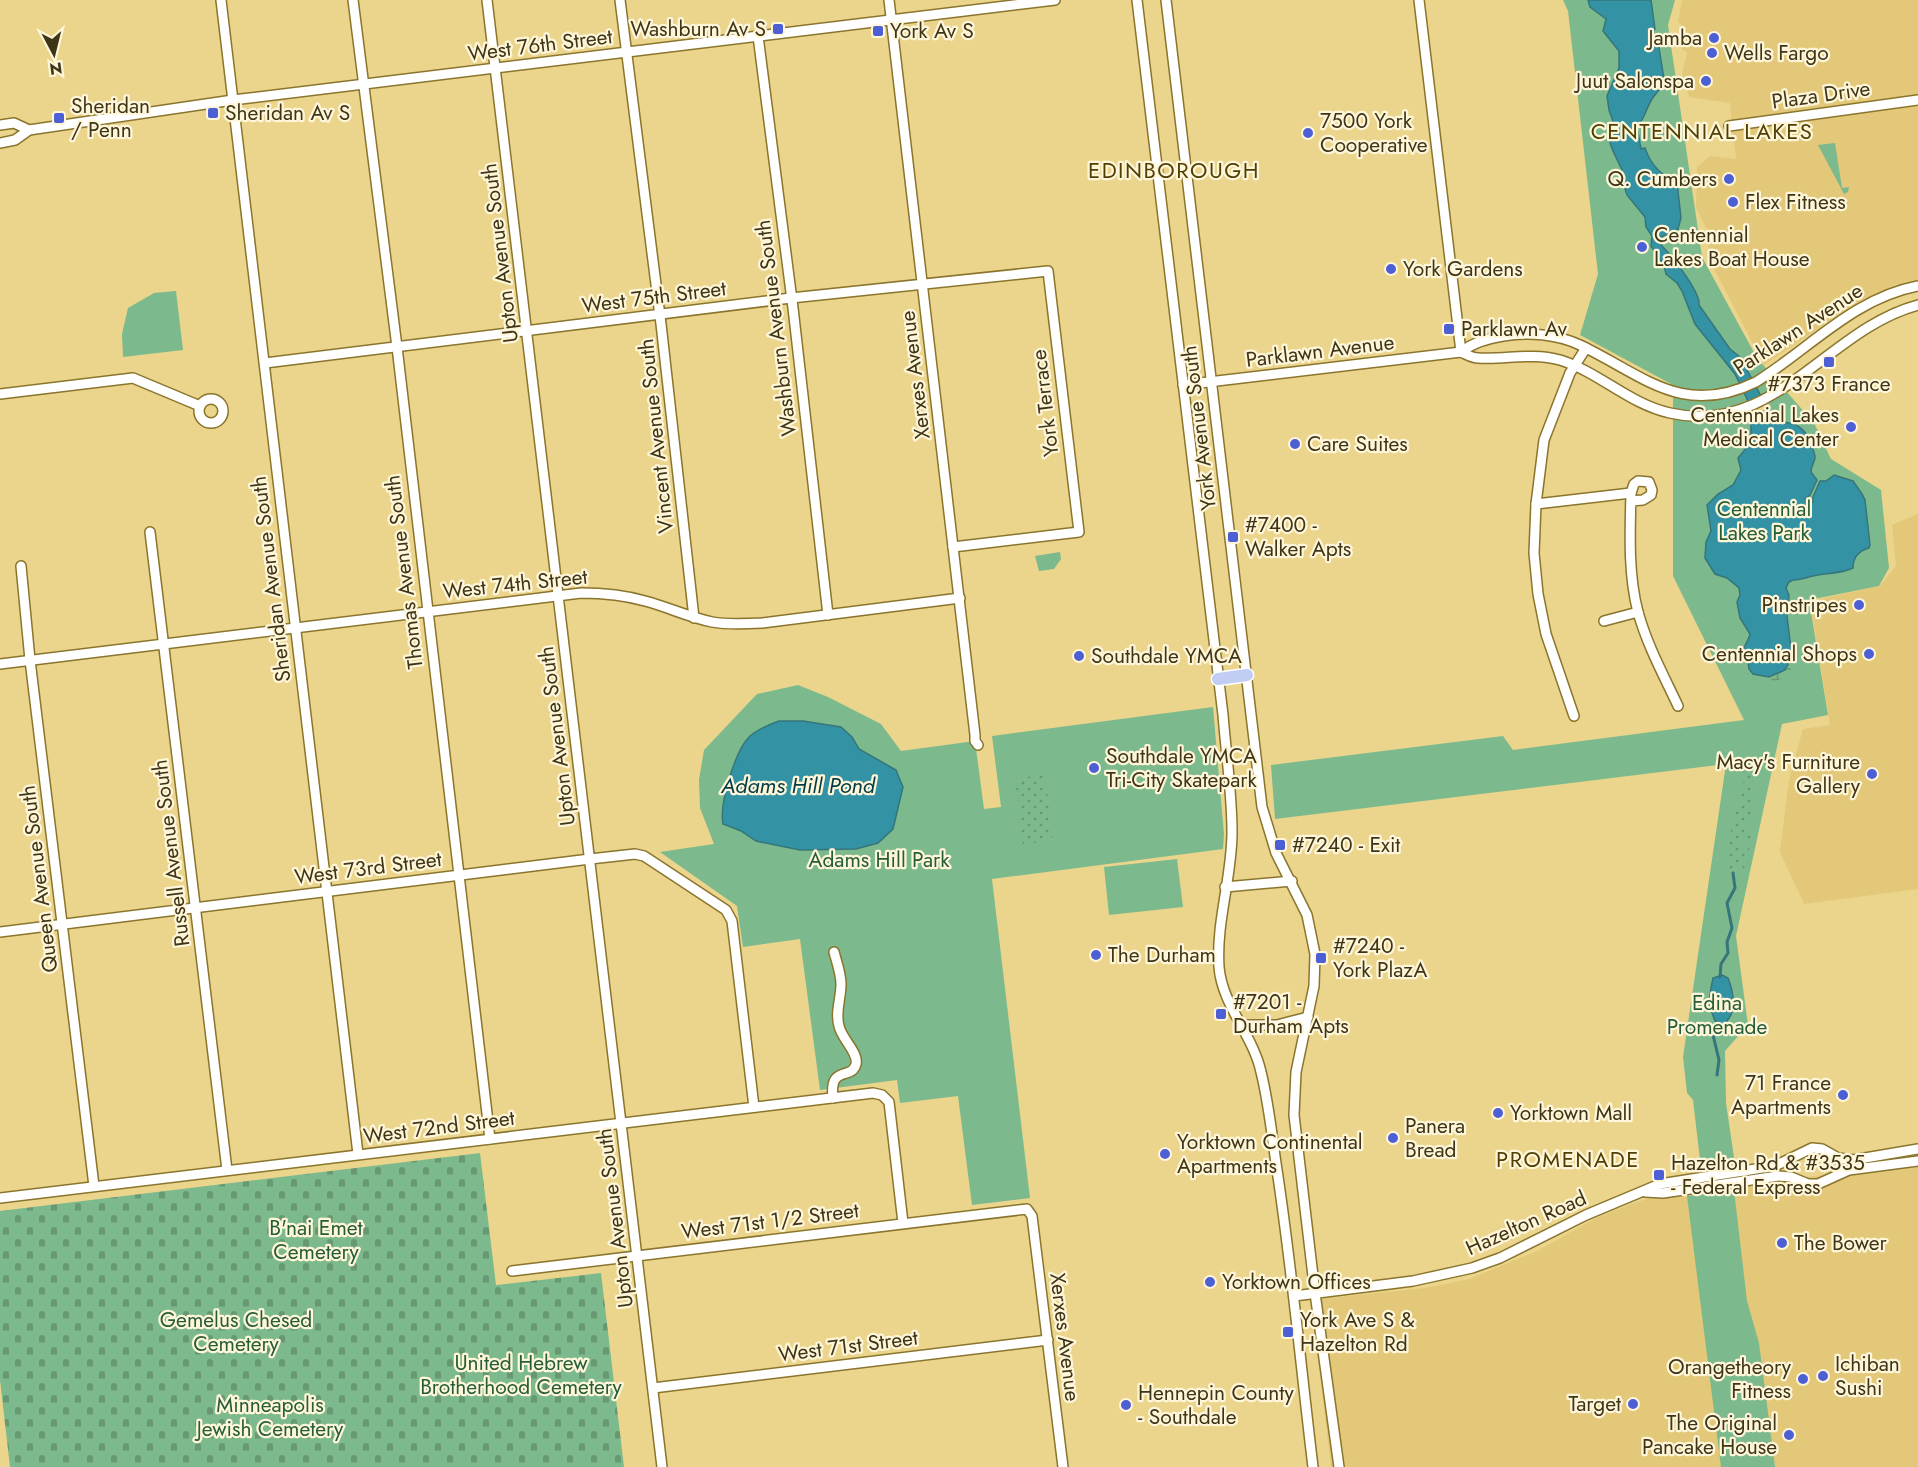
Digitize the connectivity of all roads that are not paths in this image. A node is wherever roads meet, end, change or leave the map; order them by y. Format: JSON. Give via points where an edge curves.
{"nodes":[{"id":1,"x":221,"y":0,"type":"edge"},
{"id":2,"x":353,"y":0,"type":"edge"},
{"id":3,"x":488,"y":0,"type":"edge"},
{"id":4,"x":620,"y":0,"type":"edge"},
{"id":5,"x":889,"y":0,"type":"edge"},
{"id":6,"x":1055,"y":0,"type":"edge"},
{"id":7,"x":1137,"y":0,"type":"edge"},
{"id":8,"x":1166,"y":0,"type":"edge"},
{"id":9,"x":1419,"y":0,"type":"edge"},
{"id":10,"x":891,"y":20,"type":"junction"},
{"id":11,"x":758,"y":36,"type":"junction"},
{"id":12,"x":627,"y":52,"type":"junction"},
{"id":13,"x":496,"y":68,"type":"junction"},
{"id":14,"x":363,"y":84,"type":"junction"},
{"id":15,"x":233,"y":100,"type":"junction"},
{"id":16,"x":1918,"y":100,"type":"edge"},
{"id":17,"x":0,"y":125,"type":"edge"},
{"id":18,"x":1729,"y":126,"type":"dead end"},
{"id":19,"x":29,"y":129,"type":"junction"},
{"id":20,"x":0,"y":143,"type":"edge"},
{"id":21,"x":1048,"y":271,"type":"joint"},
{"id":22,"x":922,"y":284,"type":"junction"},
{"id":23,"x":1918,"y":286,"type":"edge"},
{"id":24,"x":791,"y":298,"type":"junction"},
{"id":25,"x":1918,"y":305,"type":"edge"},
{"id":26,"x":660,"y":314,"type":"junction"},
{"id":27,"x":527,"y":331,"type":"junction"},
{"id":28,"x":397,"y":347,"type":"junction"},
{"id":29,"x":1586,"y":348,"type":"junction"},
{"id":30,"x":1461,"y":352,"type":"junction"},
{"id":31,"x":265,"y":363,"type":"junction"},
{"id":32,"x":1575,"y":365,"type":"junction"},
{"id":33,"x":1211,"y":381,"type":"junction"},
{"id":34,"x":1183,"y":385,"type":"junction"},
{"id":35,"x":0,"y":394,"type":"edge"},
{"id":36,"x":200,"y":406,"type":"dead end"},
{"id":37,"x":1536,"y":504,"type":"junction"},
{"id":38,"x":150,"y":532,"type":"dead end"},
{"id":39,"x":953,"y":547,"type":"junction"},
{"id":40,"x":21,"y":566,"type":"dead end"},
{"id":41,"x":559,"y":595,"type":"junction"},
{"id":42,"x":960,"y":598,"type":"junction"},
{"id":43,"x":426,"y":612,"type":"junction"},
{"id":44,"x":1638,"y":612,"type":"junction"},
{"id":45,"x":828,"y":615,"type":"junction"},
{"id":46,"x":694,"y":618,"type":"junction"},
{"id":47,"x":1604,"y":621,"type":"dead end"},
{"id":48,"x":294,"y":628,"type":"junction"},
{"id":49,"x":163,"y":644,"type":"junction"},
{"id":50,"x":30,"y":660,"type":"junction"},
{"id":51,"x":0,"y":664,"type":"edge"},
{"id":52,"x":1247,"y":675,"type":"junction"},
{"id":53,"x":1218,"y":679,"type":"junction"},
{"id":54,"x":1678,"y":706,"type":"dead end"},
{"id":55,"x":1574,"y":716,"type":"dead end"},
{"id":56,"x":978,"y":745,"type":"dead end"},
{"id":57,"x":590,"y":859,"type":"junction"},
{"id":58,"x":458,"y":875,"type":"junction"},
{"id":59,"x":1292,"y":881,"type":"junction"},
{"id":60,"x":1225,"y":887,"type":"junction"},
{"id":61,"x":326,"y":892,"type":"junction"},
{"id":62,"x":195,"y":908,"type":"junction"},
{"id":63,"x":63,"y":924,"type":"junction"},
{"id":64,"x":0,"y":932,"type":"edge"},
{"id":65,"x":834,"y":952,"type":"dead end"},
{"id":66,"x":1308,"y":1017,"type":"junction"},
{"id":67,"x":1243,"y":1024,"type":"junction"},
{"id":68,"x":833,"y":1098,"type":"junction"},
{"id":69,"x":754,"y":1107,"type":"junction"},
{"id":70,"x":622,"y":1123,"type":"junction"},
{"id":71,"x":490,"y":1139,"type":"junction"},
{"id":72,"x":1918,"y":1149,"type":"edge"},
{"id":73,"x":1830,"y":1153,"type":"junction"},
{"id":74,"x":358,"y":1154,"type":"junction"},
{"id":75,"x":1798,"y":1155,"type":"junction"},
{"id":76,"x":1918,"y":1161,"type":"edge"},
{"id":77,"x":227,"y":1170,"type":"junction"},
{"id":78,"x":1832,"y":1178,"type":"junction"},
{"id":79,"x":1800,"y":1180,"type":"junction"},
{"id":80,"x":94,"y":1186,"type":"junction"},
{"id":81,"x":1642,"y":1192,"type":"junction"},
{"id":82,"x":0,"y":1198,"type":"edge"},
{"id":83,"x":1031,"y":1212,"type":"joint"},
{"id":84,"x":903,"y":1223,"type":"junction"},
{"id":85,"x":637,"y":1255,"type":"junction"},
{"id":86,"x":512,"y":1271,"type":"dead end"},
{"id":87,"x":1315,"y":1293,"type":"junction"},
{"id":88,"x":1294,"y":1296,"type":"junction"},
{"id":89,"x":1048,"y":1340,"type":"junction"},
{"id":90,"x":653,"y":1388,"type":"junction"},
{"id":91,"x":662,"y":1467,"type":"edge"},
{"id":92,"x":1063,"y":1467,"type":"edge"},
{"id":93,"x":1313,"y":1467,"type":"edge"},
{"id":94,"x":1339,"y":1467,"type":"edge"}],
"edges":[{"from":1,"to":15,"type":"street","name":"Sheridan Avenue South"},
{"from":2,"to":14,"type":"street","name":"Thomas Avenue South"},
{"from":3,"to":13,"type":"street","name":"Upton Avenue South"},
{"from":4,"to":12,"type":"street","name":"Vincent Avenue South"},
{"from":5,"to":10,"type":"street","name":"Xerxes Avenue"},
{"from":6,"to":10,"type":"street","name":"West 76th Street"},
{"from":7,"to":34,"type":"street","name":"York Avenue South"},
{"from":8,"to":33,"type":"street","name":"York Avenue South"},
{"from":9,"to":30,"type":"street"},
{"from":10,"to":11,"type":"street","name":"West 76th Street"},
{"from":10,"to":22,"type":"street","name":"Xerxes Avenue"},
{"from":11,"to":12,"type":"street","name":"West 76th Street"},
{"from":11,"to":24,"type":"street","name":"Washburn Avenue South"},
{"from":12,"to":13,"type":"street","name":"West 76th Street"},
{"from":12,"to":26,"type":"street","name":"Vincent Avenue South"},
{"from":13,"to":14,"type":"street","name":"West 76th Street"},
{"from":13,"to":27,"type":"street","name":"Upton Avenue South"},
{"from":14,"to":15,"type":"street","name":"West 76th Street"},
{"from":14,"to":28,"type":"street","name":"Thomas Avenue South"},
{"from":15,"to":19,"type":"street","name":"West 76th Street"},
{"from":15,"to":31,"type":"street","name":"Sheridan Avenue South"},
{"from":16,"to":18,"type":"street","name":"Plaza Drive"},
{"from":17,"to":19,"type":"street","name":"West 76th Street","via":[[14,123]]},
{"from":19,"to":20,"type":"street","name":"West 76th Street","via":[[15,140]]},
{"from":21,"to":22,"type":"street","name":"West 75th Street"},
{"from":21,"to":39,"type":"street","name":"York Terrace","via":[[1079,531]]},
{"from":22,"to":24,"type":"street","name":"West 75th Street"},
{"from":22,"to":39,"type":"street","name":"Xerxes Avenue"},
{"from":23,"to":29,"type":"street","name":"Parklawn Avenue","via":[[1888,293],[1858,309],[1772,371],[1736,390],[1696,396],[1664,389]]},
{"from":24,"to":26,"type":"street","name":"West 75th Street"},
{"from":24,"to":45,"type":"street","name":"Washburn Avenue South"},
{"from":25,"to":32,"type":"street","name":"Parklawn Avenue","via":[[1876,322],[1765,400],[1722,415],[1684,416],[1654,409]]},
{"from":26,"to":27,"type":"street","name":"West 75th Street"},
{"from":26,"to":46,"type":"street","name":"Vincent Avenue South"},
{"from":27,"to":28,"type":"street","name":"West 75th Street"},
{"from":27,"to":41,"type":"street","name":"Upton Avenue South"},
{"from":28,"to":31,"type":"street","name":"West 75th Street"},
{"from":28,"to":43,"type":"street","name":"Thomas Avenue South"},
{"from":29,"to":30,"type":"street","name":"Parklawn Avenue","via":[[1566,339],[1524,334],[1473,343]]},
{"from":29,"to":32,"type":"street"},
{"from":30,"to":32,"type":"street","name":"Parklawn Avenue","via":[[1476,358],[1545,357]]},
{"from":30,"to":33,"type":"street","name":"Parklawn Avenue"},
{"from":31,"to":48,"type":"street","name":"Sheridan Avenue South"},
{"from":32,"to":37,"type":"street","via":[[1544,440]]},
{"from":33,"to":34,"type":"street","name":"Parklawn Avenue"},
{"from":33,"to":52,"type":"street","name":"York Avenue South"},
{"from":34,"to":53,"type":"street","name":"York Avenue South"},
{"from":35,"to":36,"type":"street","via":[[133,378]]},
{"from":37,"to":44,"type":"street","via":[[1630,497],[1630,556]]},
{"from":37,"to":55,"type":"street","via":[[1534,553],[1542,614]]},
{"from":38,"to":49,"type":"street","name":"Russell Avenue South"},
{"from":39,"to":42,"type":"street","name":"Xerxes Avenue"},
{"from":40,"to":50,"type":"street","name":"Queen Avenue South"},
{"from":41,"to":43,"type":"street","name":"West 74th Street"},
{"from":41,"to":46,"type":"street","name":"West 74th Street","via":[[625,596]]},
{"from":41,"to":57,"type":"street","name":"Upton Avenue South"},
{"from":42,"to":45,"type":"street","name":"West 74th Street"},
{"from":42,"to":56,"type":"street","name":"Xerxes Avenue"},
{"from":43,"to":48,"type":"street","name":"West 74th Street"},
{"from":43,"to":58,"type":"street","name":"Thomas Avenue South"},
{"from":44,"to":47,"type":"street"},
{"from":44,"to":54,"type":"street"},
{"from":45,"to":46,"type":"street","name":"West 74th Street","via":[[738,625]]},
{"from":48,"to":49,"type":"street","name":"West 74th Street"},
{"from":48,"to":61,"type":"street","name":"Sheridan Avenue South"},
{"from":49,"to":50,"type":"street","name":"West 74th Street"},
{"from":49,"to":62,"type":"street","name":"Russell Avenue South"},
{"from":50,"to":51,"type":"street","name":"West 74th Street"},
{"from":50,"to":63,"type":"street","name":"Queen Avenue South"},
{"from":52,"to":53,"type":"main road"},
{"from":52,"to":59,"type":"street","name":"York Avenue South","via":[[1262,807],[1276,853]]},
{"from":53,"to":60,"type":"street","name":"York Avenue South","via":[[1230,810],[1231,851]]},
{"from":57,"to":58,"type":"street","name":"West 73rd Street"},
{"from":57,"to":69,"type":"street","name":"West 73rd Street","via":[[644,856],[726,910],[732,921]]},
{"from":57,"to":70,"type":"street","name":"Upton Avenue South"},
{"from":58,"to":61,"type":"street","name":"West 73rd Street"},
{"from":58,"to":71,"type":"street","name":"Thomas Avenue South"},
{"from":59,"to":60,"type":"street"},
{"from":59,"to":66,"type":"street","name":"York Avenue South","via":[[1307,915],[1315,954]]},
{"from":60,"to":67,"type":"street","name":"York Avenue South","via":[[1220,969],[1231,1006]]},
{"from":61,"to":62,"type":"street","name":"West 73rd Street"},
{"from":61,"to":74,"type":"street","name":"Sheridan Avenue South"},
{"from":62,"to":63,"type":"street","name":"West 73rd Street"},
{"from":62,"to":77,"type":"street","name":"Russell Avenue South"},
{"from":63,"to":64,"type":"street","name":"West 73rd Street"},
{"from":63,"to":80,"type":"street","name":"Queen Avenue South"},
{"from":65,"to":68,"type":"street","via":[[841,986],[839,1027],[857,1063],[836,1078]]},
{"from":66,"to":67,"type":"street","via":[[1277,1025]]},
{"from":66,"to":87,"type":"street","name":"York Avenue South","via":[[1296,1072],[1294,1115]]},
{"from":67,"to":88,"type":"street","name":"York Avenue South","via":[[1261,1069]]},
{"from":68,"to":69,"type":"street","name":"West 72nd Street"},
{"from":68,"to":84,"type":"street","name":"West 72nd Street","via":[[873,1093],[889,1102]]},
{"from":69,"to":70,"type":"street","name":"West 72nd Street"},
{"from":70,"to":71,"type":"street","name":"West 72nd Street"},
{"from":70,"to":85,"type":"street","name":"Upton Avenue South"},
{"from":71,"to":74,"type":"street","name":"West 72nd Street"},
{"from":72,"to":73,"type":"street","name":"Hazelton Road","via":[[1853,1160]]},
{"from":73,"to":75,"type":"street","name":"Hazelton Road","via":[[1812,1148]]},
{"from":73,"to":78,"type":"street","via":[[1835,1168]]},
{"from":74,"to":77,"type":"street","name":"West 72nd Street"},
{"from":75,"to":79,"type":"street","via":[[1794,1168]]},
{"from":75,"to":81,"type":"street","name":"Hazelton Road","via":[[1775,1166],[1659,1184]]},
{"from":76,"to":78,"type":"street","name":"Hazelton Road","via":[[1863,1167]]},
{"from":77,"to":80,"type":"street","name":"West 72nd Street"},
{"from":78,"to":79,"type":"street","name":"Hazelton Road","via":[[1818,1184]]},
{"from":79,"to":81,"type":"street","name":"Hazelton Road","via":[[1778,1176],[1663,1193]]},
{"from":80,"to":82,"type":"street","name":"West 72nd Street"},
{"from":81,"to":87,"type":"street","name":"Hazelton Road","via":[[1472,1268],[1413,1281]]},
{"from":83,"to":84,"type":"street","name":"West 71st 1/2 Street","via":[[1027,1209]]},
{"from":83,"to":89,"type":"street","name":"Xerxes Avenue"},
{"from":84,"to":85,"type":"street","name":"West 71st 1/2 Street"},
{"from":85,"to":86,"type":"street","name":"West 71st 1/2 Street"},
{"from":85,"to":90,"type":"street","name":"Upton Avenue South"},
{"from":87,"to":88,"type":"street","name":"Hazelton Road"},
{"from":87,"to":94,"type":"street","name":"York Avenue South"},
{"from":88,"to":93,"type":"street","name":"York Avenue South"},
{"from":89,"to":90,"type":"street","name":"West 71st Street"},
{"from":89,"to":92,"type":"street","name":"Xerxes Avenue"},
{"from":90,"to":91,"type":"street","name":"Upton Avenue South"}]}
